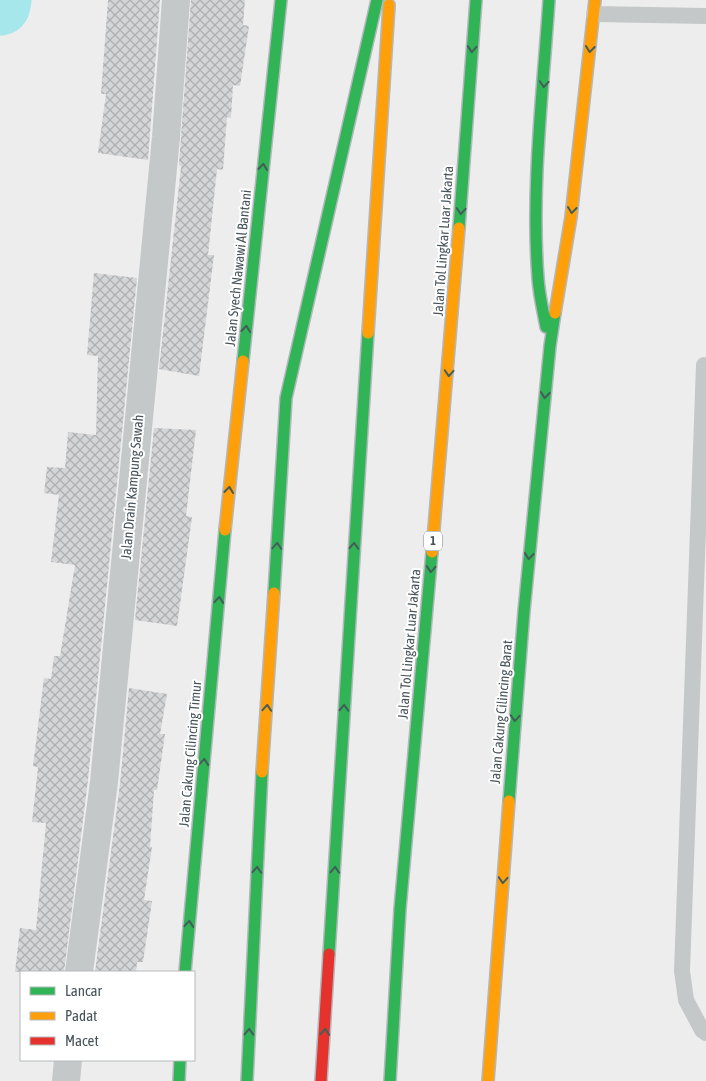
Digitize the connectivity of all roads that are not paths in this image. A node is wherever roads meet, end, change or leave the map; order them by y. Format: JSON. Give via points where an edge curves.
{"nodes":[{"id":1,"x":176,"y":0,"type":"edge"},
{"id":2,"x":281,"y":0,"type":"edge"},
{"id":3,"x":377,"y":0,"type":"edge"},
{"id":4,"x":390,"y":0,"type":"edge"},
{"id":5,"x":476,"y":0,"type":"edge"},
{"id":6,"x":550,"y":0,"type":"edge"},
{"id":7,"x":595,"y":7,"type":"edge"},
{"id":8,"x":706,"y":16,"type":"edge"},
{"id":9,"x":550,"y":346,"type":"junction"},
{"id":10,"x":704,"y":365,"type":"dead end"},
{"id":11,"x":224,"y":539,"type":"joint"},
{"id":12,"x":79,"y":971,"type":"edge"},
{"id":13,"x":185,"y":971,"type":"edge"},
{"id":14,"x":706,"y":1033,"type":"edge"},
{"id":15,"x":68,"y":1061,"type":"edge"},
{"id":16,"x":180,"y":1061,"type":"edge"},
{"id":17,"x":66,"y":1081,"type":"edge"},
{"id":18,"x":179,"y":1081,"type":"edge"},
{"id":19,"x":247,"y":1081,"type":"edge"},
{"id":20,"x":322,"y":1081,"type":"edge"},
{"id":21,"x":390,"y":1081,"type":"edge"},
{"id":22,"x":488,"y":1081,"type":"edge"}],
"edges":[{"from":1,"to":12,"type":"street","name":"Jalan Drain Kampung Sawah","via":[[105,772]]},
{"from":11,"to":2,"type":"highway","name":"Jalan Syech Nawawi Al Bantani","one_way":true},
{"from":19,"to":3,"type":"highway","one_way":true,"via":[[255,887],[286,398]]},
{"from":20,"to":4,"type":"highway","one_way":true},
{"from":5,"to":21,"type":"highway","name":"Jalan Tol Lingkar Luar Jakarta","number":"1","one_way":true,"via":[[448,378],[400,909]]},
{"from":6,"to":9,"type":"highway","one_way":true,"via":[[538,158],[538,279]]},
{"from":7,"to":8,"type":"lane"},
{"from":7,"to":9,"type":"highway","one_way":true,"via":[[571,217]]},
{"from":9,"to":22,"type":"highway","name":"Jalan Cakung Cilincing Barat","one_way":true,"via":[[523,621]]},
{"from":10,"to":14,"type":"lane","via":[[682,971],[686,1000]]},
{"from":13,"to":11,"type":"highway","name":"Jalan Cakung Cilincing Timur","one_way":true},
{"from":15,"to":17,"type":"street"},
{"from":16,"to":18,"type":"highway"}]}
